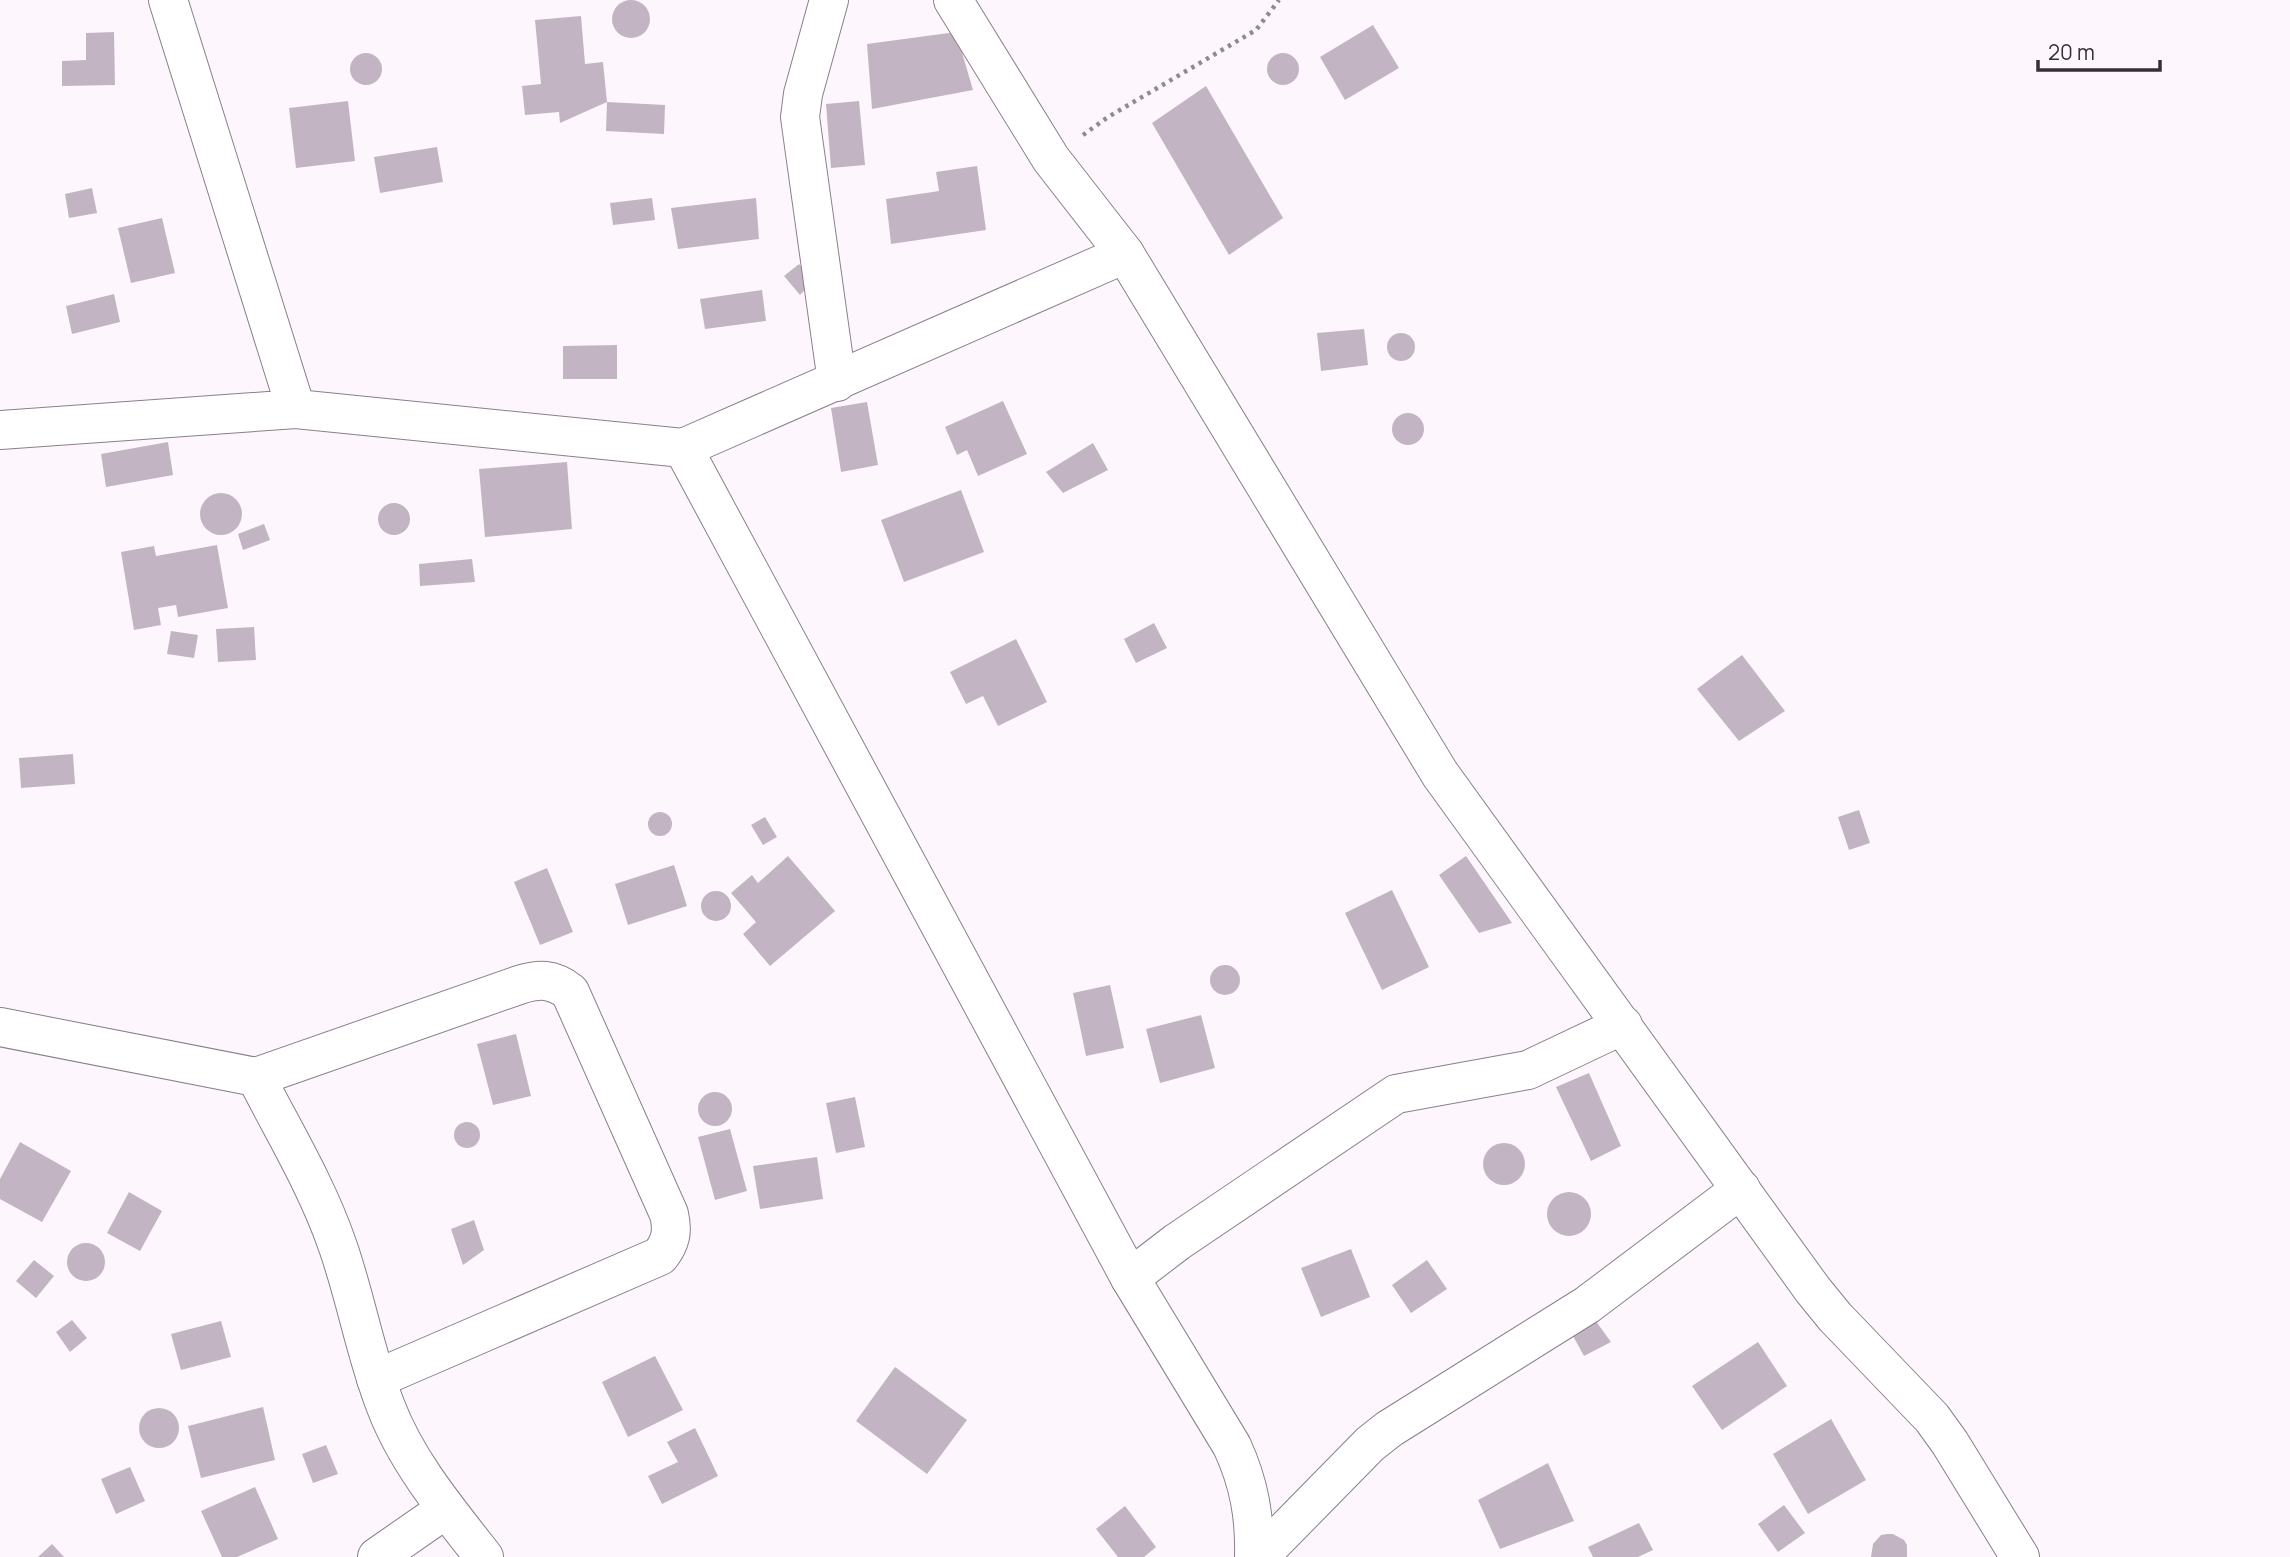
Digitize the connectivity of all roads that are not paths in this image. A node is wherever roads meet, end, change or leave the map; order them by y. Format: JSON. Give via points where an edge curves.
{"nodes":[{"id":1,"x":168,"y":0,"type":"edge"},
{"id":2,"x":829,"y":0,"type":"edge"},
{"id":3,"x":953,"y":0,"type":"edge"},
{"id":4,"x":1125,"y":254,"type":"junction"},
{"id":5,"x":837,"y":382,"type":"junction"},
{"id":6,"x":296,"y":409,"type":"junction"},
{"id":7,"x":0,"y":430,"type":"edge"},
{"id":8,"x":683,"y":448,"type":"junction"},
{"id":9,"x":1623,"y":1025,"type":"junction"},
{"id":10,"x":0,"y":1027,"type":"edge"},
{"id":11,"x":256,"y":1077,"type":"junction"},
{"id":12,"x":1741,"y":1189,"type":"junction"},
{"id":13,"x":1130,"y":1278,"type":"junction"},
{"id":14,"x":376,"y":1379,"type":"junction"},
{"id":15,"x":446,"y":1509,"type":"junction"},
{"id":16,"x":377,"y":1557,"type":"edge"},
{"id":17,"x":484,"y":1557,"type":"edge"},
{"id":18,"x":1257,"y":1557,"type":"edge"},
{"id":19,"x":2020,"y":1557,"type":"edge"}],
"edges":[{"from":1,"to":6,"type":"street"},
{"from":2,"to":5,"type":"street","via":[[800,117]]},
{"from":3,"to":4,"type":"street","via":[[1051,159]]},
{"from":4,"to":5,"type":"street"},
{"from":4,"to":9,"type":"street","via":[[1440,774]]},
{"from":5,"to":8,"type":"street"},
{"from":6,"to":7,"type":"street"},
{"from":6,"to":8,"type":"street"},
{"from":8,"to":13,"type":"street"},
{"from":9,"to":12,"type":"street"},
{"from":9,"to":13,"type":"street","via":[[1528,1070],[1396,1094]]},
{"from":10,"to":11,"type":"street"},
{"from":11,"to":14,"type":"street","via":[[337,1244]]},
{"from":11,"to":14,"type":"street","via":[[519,985],[549,980],[569,992],[669,1214],[672,1228],[660,1256]]},
{"from":12,"to":18,"type":"street","via":[[1587,1306],[1389,1429]]},
{"from":12,"to":19,"type":"street","via":[[1835,1317],[1932,1418]]},
{"from":13,"to":18,"type":"street","via":[[1244,1472],[1252,1501]]},
{"from":14,"to":15,"type":"street","via":[[404,1445]]},
{"from":15,"to":16,"type":"street"},
{"from":15,"to":17,"type":"street"}]}
